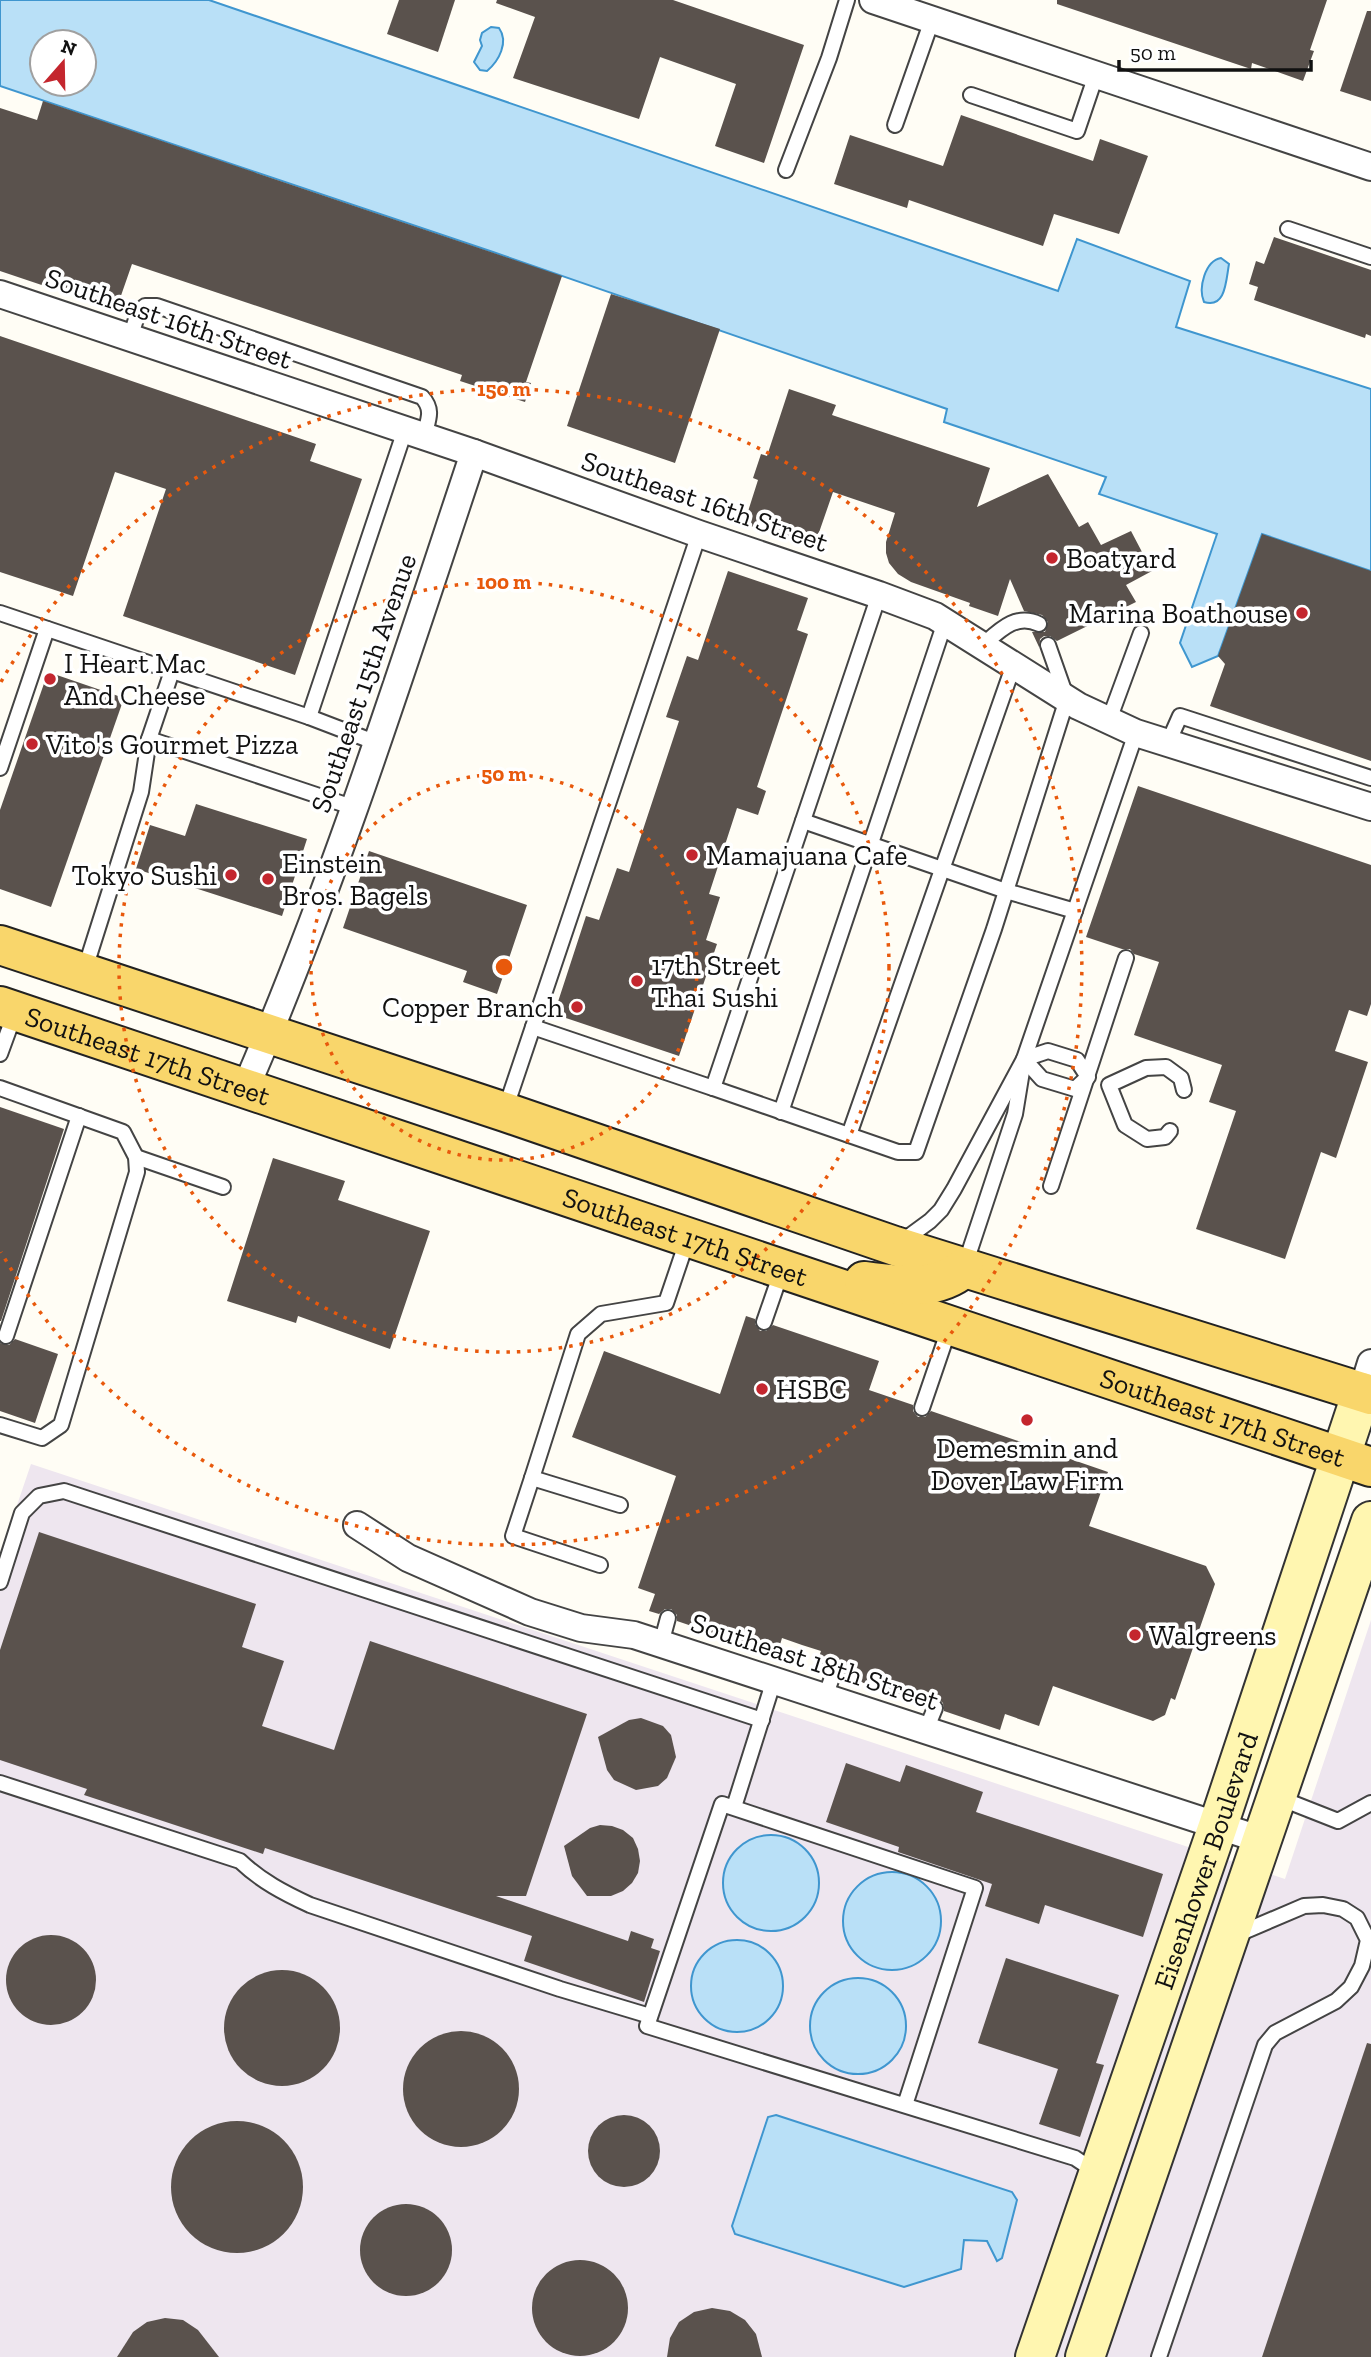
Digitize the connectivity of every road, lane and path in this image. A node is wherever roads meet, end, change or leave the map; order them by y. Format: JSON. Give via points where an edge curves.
{"nodes":[{"id":1,"x":847,"y":0,"type":"edge"},
{"id":2,"x":873,"y":0,"type":"edge"},
{"id":3,"x":932,"y":20,"type":"junction"},
{"id":4,"x":1096,"y":75,"type":"junction"},
{"id":5,"x":971,"y":95,"type":"dead end"},
{"id":6,"x":895,"y":125,"type":"dead end"},
{"id":7,"x":1371,"y":167,"type":"edge"},
{"id":8,"x":786,"y":170,"type":"dead end"},
{"id":9,"x":1288,"y":229,"type":"dead end"},
{"id":10,"x":1371,"y":257,"type":"edge"},
{"id":11,"x":0,"y":294,"type":"edge"},
{"id":12,"x":130,"y":338,"type":"junction"},
{"id":13,"x":414,"y":433,"type":"junction"},
{"id":14,"x":474,"y":453,"type":"junction"},
{"id":15,"x":699,"y":534,"type":"junction"},
{"id":16,"x":879,"y":595,"type":"junction"},
{"id":17,"x":0,"y":613,"type":"edge"},
{"id":18,"x":945,"y":622,"type":"junction"},
{"id":19,"x":1039,"y":624,"type":"dead end"},
{"id":20,"x":47,"y":629,"type":"junction"},
{"id":21,"x":1141,"y":633,"type":"dead end"},
{"id":22,"x":983,"y":645,"type":"junction"},
{"id":23,"x":1048,"y":645,"type":"dead end"},
{"id":24,"x":1014,"y":664,"type":"junction"},
{"id":25,"x":172,"y":671,"type":"junction"},
{"id":26,"x":1068,"y":698,"type":"junction"},
{"id":27,"x":310,"y":717,"type":"junction"},
{"id":28,"x":1109,"y":720,"type":"junction"},
{"id":29,"x":1136,"y":733,"type":"junction"},
{"id":30,"x":149,"y":739,"type":"junction"},
{"id":31,"x":377,"y":743,"type":"junction"},
{"id":32,"x":1168,"y":743,"type":"junction"},
{"id":33,"x":0,"y":768,"type":"edge"},
{"id":34,"x":1371,"y":778,"type":"edge"},
{"id":35,"x":1371,"y":807,"type":"edge"},
{"id":36,"x":355,"y":808,"type":"junction"},
{"id":37,"x":803,"y":821,"type":"junction"},
{"id":38,"x":871,"y":845,"type":"junction"},
{"id":39,"x":943,"y":870,"type":"junction"},
{"id":40,"x":1006,"y":891,"type":"junction"},
{"id":41,"x":1075,"y":911,"type":"junction"},
{"id":42,"x":0,"y":946,"type":"edge"},
{"id":43,"x":1126,"y":958,"type":"dead end"},
{"id":44,"x":84,"y":974,"type":"junction"},
{"id":45,"x":8,"y":1009,"type":"edge"},
{"id":46,"x":533,"y":1027,"type":"junction"},
{"id":47,"x":269,"y":1034,"type":"junction"},
{"id":48,"x":0,"y":1054,"type":"edge"},
{"id":49,"x":1024,"y":1059,"type":"junction"},
{"id":50,"x":1088,"y":1077,"type":"junction"},
{"id":51,"x":1109,"y":1085,"type":"junction"},
{"id":52,"x":246,"y":1087,"type":"junction"},
{"id":53,"x":0,"y":1088,"type":"edge"},
{"id":54,"x":713,"y":1088,"type":"junction"},
{"id":55,"x":1184,"y":1090,"type":"dead end"},
{"id":56,"x":505,"y":1112,"type":"junction"},
{"id":57,"x":781,"y":1112,"type":"junction"},
{"id":58,"x":79,"y":1116,"type":"junction"},
{"id":59,"x":1170,"y":1131,"type":"dead end"},
{"id":60,"x":849,"y":1135,"type":"junction"},
{"id":61,"x":136,"y":1157,"type":"junction"},
{"id":62,"x":1051,"y":1186,"type":"dead end"},
{"id":63,"x":223,"y":1187,"type":"dead end"},
{"id":64,"x":689,"y":1237,"type":"junction"},
{"id":65,"x":895,"y":1247,"type":"junction"},
{"id":66,"x":964,"y":1268,"type":"junction"},
{"id":67,"x":791,"y":1271,"type":"junction"},
{"id":68,"x":764,"y":1322,"type":"dead end"},
{"id":69,"x":950,"y":1325,"type":"junction"},
{"id":70,"x":6,"y":1336,"type":"dead end"},
{"id":71,"x":1368,"y":1383,"type":"edge"},
{"id":72,"x":922,"y":1408,"type":"dead end"},
{"id":73,"x":0,"y":1425,"type":"edge"},
{"id":74,"x":1356,"y":1462,"type":"edge"},
{"id":75,"x":532,"y":1478,"type":"junction"},
{"id":76,"x":620,"y":1504,"type":"dead end"},
{"id":77,"x":1371,"y":1521,"type":"edge"},
{"id":78,"x":357,"y":1525,"type":"dead end"},
{"id":79,"x":600,"y":1565,"type":"dead end"},
{"id":80,"x":0,"y":1582,"type":"edge"},
{"id":81,"x":668,"y":1618,"type":"dead end"},
{"id":82,"x":661,"y":1644,"type":"junction"},
{"id":83,"x":774,"y":1681,"type":"junction"},
{"id":84,"x":762,"y":1720,"type":"junction"},
{"id":85,"x":0,"y":1783,"type":"edge"},
{"id":86,"x":1276,"y":1796,"type":"junction"},
{"id":87,"x":1371,"y":1803,"type":"edge"},
{"id":88,"x":734,"y":1807,"type":"junction"},
{"id":89,"x":1218,"y":1826,"type":"junction"},
{"id":90,"x":1262,"y":1840,"type":"junction"},
{"id":91,"x":1228,"y":1938,"type":"junction"},
{"id":92,"x":650,"y":2016,"type":"junction"},
{"id":93,"x":905,"y":2105,"type":"junction"},
{"id":94,"x":1099,"y":2173,"type":"junction"},
{"id":95,"x":1035,"y":2357,"type":"edge"},
{"id":96,"x":1085,"y":2357,"type":"edge"},
{"id":97,"x":1159,"y":2357,"type":"edge"}],
"edges":[{"from":1,"to":8,"type":"lane"},
{"from":2,"to":3,"type":"street"},
{"from":3,"to":4,"type":"street"},
{"from":3,"to":6,"type":"lane"},
{"from":4,"to":5,"type":"lane","via":[[1077,131]]},
{"from":4,"to":7,"type":"street"},
{"from":9,"to":10,"type":"lane"},
{"from":11,"to":12,"type":"street","name":"Southeast 16th Street"},
{"from":12,"to":13,"type":"street","name":"Southeast 16th Street"},
{"from":12,"to":13,"type":"lane","via":[[145,306],[169,310],[422,397],[430,413]]},
{"from":13,"to":14,"type":"street","name":"Southeast 16th Street"},
{"from":13,"to":27,"type":"lane"},
{"from":14,"to":15,"type":"street","name":"Southeast 16th Street"},
{"from":14,"to":31,"type":"street","name":"Southeast 15th Avenue"},
{"from":15,"to":16,"type":"street","name":"Southeast 16th Street"},
{"from":15,"to":46,"type":"lane"},
{"from":16,"to":18,"type":"street","name":"Southeast 16th Street"},
{"from":16,"to":37,"type":"lane"},
{"from":17,"to":20,"type":"lane"},
{"from":18,"to":22,"type":"street","name":"Southeast 16th Street"},
{"from":18,"to":38,"type":"lane"},
{"from":19,"to":22,"type":"lane","via":[[1017,621]]},
{"from":20,"to":25,"type":"lane"},
{"from":20,"to":33,"type":"lane"},
{"from":21,"to":28,"type":"lane"},
{"from":22,"to":24,"type":"street","name":"Southeast 16th Street"},
{"from":23,"to":26,"type":"lane"},
{"from":24,"to":26,"type":"street","name":"Southeast 16th Street"},
{"from":24,"to":39,"type":"lane"},
{"from":25,"to":27,"type":"lane"},
{"from":25,"to":30,"type":"lane"},
{"from":26,"to":28,"type":"street","name":"Southeast 16th Street"},
{"from":26,"to":40,"type":"lane"},
{"from":27,"to":31,"type":"lane"},
{"from":28,"to":29,"type":"street","name":"Southeast 16th Street"},
{"from":29,"to":32,"type":"street","name":"Southeast 16th Street"},
{"from":29,"to":41,"type":"lane"},
{"from":30,"to":36,"type":"lane"},
{"from":30,"to":44,"type":"lane","via":[[141,792]]},
{"from":31,"to":36,"type":"street","name":"Southeast 15th Avenue"},
{"from":32,"to":34,"type":"lane","via":[[1180,716]]},
{"from":32,"to":35,"type":"street","name":"Southeast 16th Street"},
{"from":36,"to":47,"type":"street","name":"Southeast 15th Avenue"},
{"from":37,"to":38,"type":"lane"},
{"from":37,"to":54,"type":"lane"},
{"from":38,"to":39,"type":"lane"},
{"from":38,"to":57,"type":"lane"},
{"from":39,"to":40,"type":"lane"},
{"from":39,"to":60,"type":"lane"},
{"from":40,"to":41,"type":"lane"},
{"from":40,"to":60,"type":"lane","via":[[916,1152],[898,1152]]},
{"from":41,"to":49,"type":"lane"},
{"from":42,"to":44,"type":"main road","name":"Southeast 17th Street"},
{"from":43,"to":50,"type":"lane"},
{"from":44,"to":47,"type":"main road","name":"Southeast 17th Street"},
{"from":45,"to":48,"type":"lane"},
{"from":45,"to":52,"type":"main road","name":"Southeast 17th Street"},
{"from":46,"to":54,"type":"lane"},
{"from":46,"to":56,"type":"lane"},
{"from":47,"to":52,"type":"street","name":"Southeast 15th Avenue"},
{"from":47,"to":56,"type":"main road","name":"Southeast 17th Street"},
{"from":49,"to":50,"type":"lane","via":[[1048,1051],[1077,1060]]},
{"from":49,"to":50,"type":"lane","via":[[1042,1079],[1076,1089]]},
{"from":49,"to":65,"type":"lane","via":[[941,1210]]},
{"from":49,"to":66,"type":"lane","via":[[1015,1114]]},
{"from":50,"to":51,"type":"lane"},
{"from":50,"to":62,"type":"lane"},
{"from":51,"to":55,"type":"lane","via":[[1146,1068],[1166,1067],[1181,1079]]},
{"from":51,"to":59,"type":"lane","via":[[1125,1125],[1147,1139],[1165,1137]]},
{"from":52,"to":64,"type":"main road","name":"Southeast 17th Street"},
{"from":53,"to":58,"type":"lane"},
{"from":54,"to":57,"type":"lane"},
{"from":56,"to":65,"type":"main road","name":"Southeast 17th Street"},
{"from":57,"to":60,"type":"lane"},
{"from":58,"to":61,"type":"lane","via":[[123,1132]]},
{"from":58,"to":70,"type":"lane"},
{"from":61,"to":63,"type":"lane"},
{"from":61,"to":73,"type":"lane","via":[[137,1172],[61,1425],[43,1438]]},
{"from":64,"to":67,"type":"main road","name":"Southeast 17th Street"},
{"from":64,"to":75,"type":"lane","via":[[666,1303],[601,1314],[578,1334]]},
{"from":65,"to":66,"type":"main road","name":"Southeast 17th Street"},
{"from":66,"to":67,"type":"main road","via":[[936,1284],[909,1286]]},
{"from":66,"to":71,"type":"main road","name":"Southeast 17th Street"},
{"from":67,"to":68,"type":"lane"},
{"from":67,"to":69,"type":"main road","name":"Southeast 17th Street"},
{"from":69,"to":72,"type":"lane"},
{"from":69,"to":74,"type":"main road","name":"Southeast 17th Street"},
{"from":71,"to":74,"type":"street","name":"Eisenhower Boulevard"},
{"from":74,"to":89,"type":"street","name":"Eisenhower Boulevard"},
{"from":75,"to":76,"type":"lane"},
{"from":75,"to":79,"type":"lane","via":[[513,1536]]},
{"from":77,"to":86,"type":"street","name":"Eisenhower Boulevard"},
{"from":78,"to":82,"type":"street","name":"Southeast 18th Street","via":[[408,1558],[530,1612]]},
{"from":80,"to":84,"type":"lane","via":[[22,1513],[39,1496],[64,1491]]},
{"from":81,"to":82,"type":"lane"},
{"from":82,"to":83,"type":"street","name":"Southeast 18th Street"},
{"from":83,"to":84,"type":"lane"},
{"from":83,"to":89,"type":"street","name":"Southeast 18th Street","via":[[829,1685]]},
{"from":84,"to":88,"type":"lane"},
{"from":85,"to":92,"type":"lane","via":[[240,1861],[279,1891],[310,1905]]},
{"from":86,"to":87,"type":"lane","via":[[1338,1821]]},
{"from":86,"to":90,"type":"street","name":"Eisenhower Boulevard"},
{"from":88,"to":92,"type":"lane","via":[[722,1804]]},
{"from":88,"to":93,"type":"lane","via":[[975,1888]]},
{"from":89,"to":90,"type":"street","name":"Southeast 18th Street"},
{"from":89,"to":94,"type":"street","name":"Eisenhower Boulevard"},
{"from":90,"to":91,"type":"street","name":"Eisenhower Boulevard"},
{"from":91,"to":96,"type":"street","name":"Eisenhower Boulevard"},
{"from":91,"to":97,"type":"lane","via":[[1304,1906],[1323,1905],[1357,1918],[1368,1940],[1351,1987],[1336,2001],[1275,2033],[1265,2045]]},
{"from":92,"to":93,"type":"lane","via":[[647,2026]]},
{"from":93,"to":94,"type":"lane","via":[[1075,2158]]},
{"from":94,"to":95,"type":"street","name":"Eisenhower Boulevard"}]}
